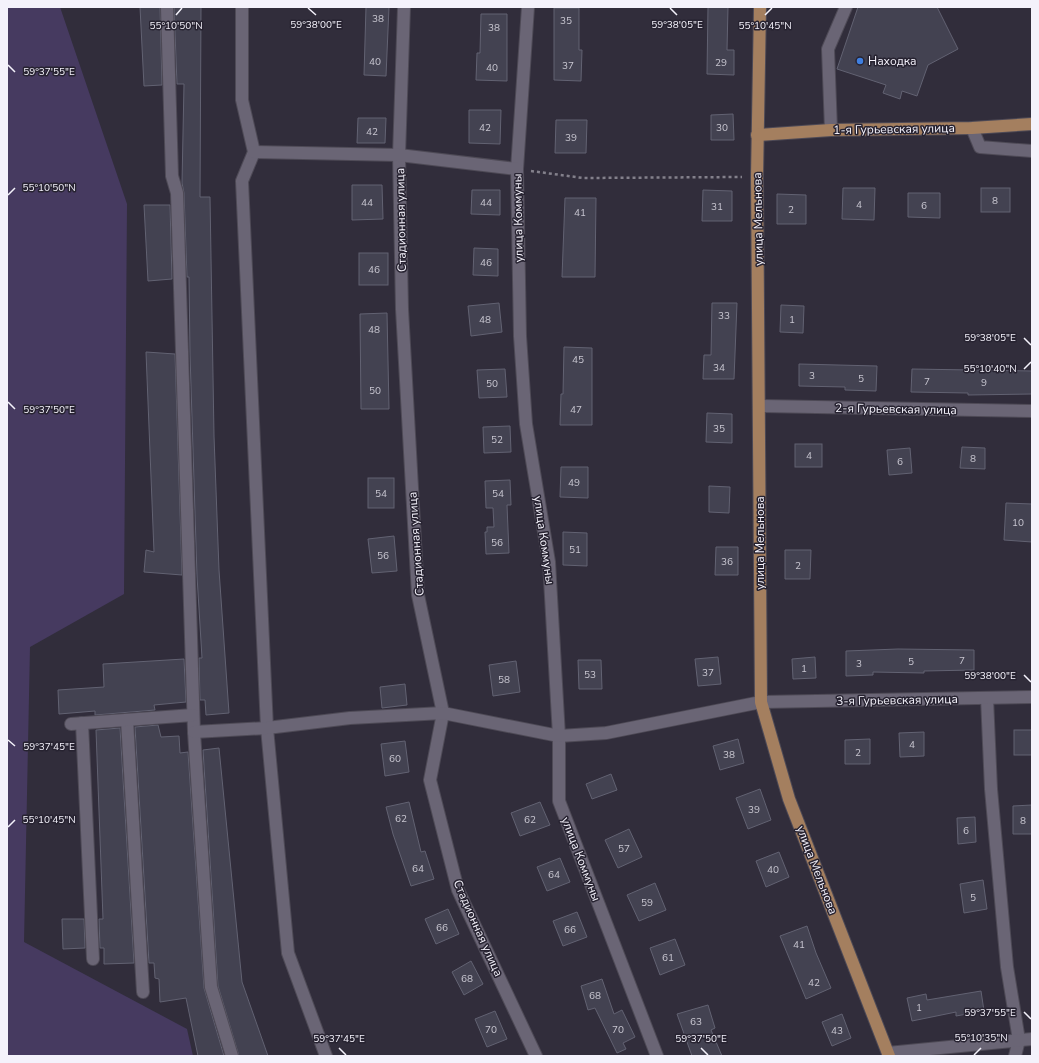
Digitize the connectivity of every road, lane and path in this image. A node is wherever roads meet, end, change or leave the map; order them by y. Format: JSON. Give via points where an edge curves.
{"nodes":[{"id":1,"x":167,"y":7,"type":"edge"},
{"id":2,"x":242,"y":7,"type":"edge"},
{"id":3,"x":404,"y":7,"type":"edge"},
{"id":4,"x":528,"y":7,"type":"edge"},
{"id":5,"x":760,"y":7,"type":"edge"},
{"id":6,"x":846,"y":7,"type":"edge"},
{"id":7,"x":1032,"y":124,"type":"edge"},
{"id":8,"x":972,"y":128,"type":"junction"},
{"id":9,"x":831,"y":130,"type":"junction"},
{"id":10,"x":757,"y":135,"type":"junction"},
{"id":11,"x":1032,"y":151,"type":"edge"},
{"id":12,"x":254,"y":152,"type":"junction"},
{"id":13,"x":400,"y":155,"type":"junction"},
{"id":14,"x":517,"y":169,"type":"junction"},
{"id":15,"x":757,"y":177,"type":"junction"},
{"id":16,"x":760,"y":406,"type":"junction"},
{"id":17,"x":1032,"y":411,"type":"edge"},
{"id":18,"x":1032,"y":697,"type":"edge"},
{"id":19,"x":987,"y":698,"type":"junction"},
{"id":20,"x":761,"y":702,"type":"junction"},
{"id":21,"x":443,"y":713,"type":"junction"},
{"id":22,"x":193,"y":715,"type":"junction"},
{"id":23,"x":127,"y":720,"type":"junction"},
{"id":24,"x":267,"y":728,"type":"junction"},
{"id":25,"x":194,"y":732,"type":"junction"},
{"id":26,"x":559,"y":736,"type":"junction"},
{"id":27,"x":93,"y":960,"type":"dead end"},
{"id":28,"x":143,"y":992,"type":"dead end"},
{"id":29,"x":1032,"y":1039,"type":"edge"},
{"id":30,"x":1019,"y":1040,"type":"junction"},
{"id":31,"x":889,"y":1055,"type":"edge"},
{"id":32,"x":232,"y":1056,"type":"edge"},
{"id":33,"x":326,"y":1056,"type":"edge"},
{"id":34,"x":536,"y":1056,"type":"edge"},
{"id":35,"x":657,"y":1056,"type":"edge"},
{"id":36,"x":1015,"y":1056,"type":"edge"}],
"edges":[{"from":1,"to":22,"type":"street","via":[[172,176],[177,201]]},
{"from":2,"to":12,"type":"street","via":[[242,100]]},
{"from":3,"to":13,"type":"street","name":"Стадионная улица"},
{"from":4,"to":14,"type":"street","name":"улица Коммуны"},
{"from":5,"to":10,"type":"main road","name":"улица Мельнова"},
{"from":6,"to":9,"type":"street","via":[[828,49]]},
{"from":7,"to":8,"type":"main road","name":"1-я Гурьевская улица"},
{"from":8,"to":9,"type":"main road","name":"1-я Гурьевская улица"},
{"from":8,"to":11,"type":"street","via":[[980,147]]},
{"from":9,"to":10,"type":"main road","name":"1-я Гурьевская улица"},
{"from":10,"to":15,"type":"main road","name":"улица Мельнова"},
{"from":12,"to":13,"type":"street"},
{"from":12,"to":24,"type":"street","via":[[242,181]]},
{"from":13,"to":14,"type":"street"},
{"from":13,"to":21,"type":"street","name":"Стадионная улица","via":[[402,309],[418,595]]},
{"from":14,"to":15,"type":"path","via":[[583,178]]},
{"from":14,"to":26,"type":"street","name":"улица Коммуны","via":[[520,336],[526,424],[549,562]]},
{"from":15,"to":16,"type":"main road","name":"улица Мельнова"},
{"from":16,"to":17,"type":"street","name":"2-я Гурьевская улица"},
{"from":16,"to":20,"type":"main road","name":"улица Мельнова"},
{"from":18,"to":19,"type":"street","name":"3-я Гурьевская улица"},
{"from":19,"to":20,"type":"street","name":"3-я Гурьевская улица"},
{"from":19,"to":30,"type":"street","via":[[991,789],[1007,967]]},
{"from":20,"to":26,"type":"street","name":"3-я Гурьевская улица","via":[[606,733]]},
{"from":20,"to":31,"type":"main road","name":"улица Мельнова","via":[[789,799]]},
{"from":21,"to":24,"type":"street","name":"3-я Гурьевская улица","via":[[350,718]]},
{"from":21,"to":26,"type":"street","name":"3-я Гурьевская улица"},
{"from":21,"to":34,"type":"street","name":"Стадионная улица","via":[[430,780],[458,890]]},
{"from":22,"to":23,"type":"street"},
{"from":22,"to":25,"type":"street"},
{"from":23,"to":27,"type":"street","via":[[77,724]]},
{"from":23,"to":28,"type":"street"},
{"from":24,"to":25,"type":"street","name":"3-я Гурьевская улица"},
{"from":24,"to":33,"type":"street","via":[[288,953]]},
{"from":25,"to":32,"type":"street","via":[[211,987]]},
{"from":26,"to":35,"type":"street","name":"улица Коммуны","via":[[559,801]]},
{"from":29,"to":30,"type":"street"},
{"from":30,"to":31,"type":"street"},
{"from":30,"to":36,"type":"street"}]}
